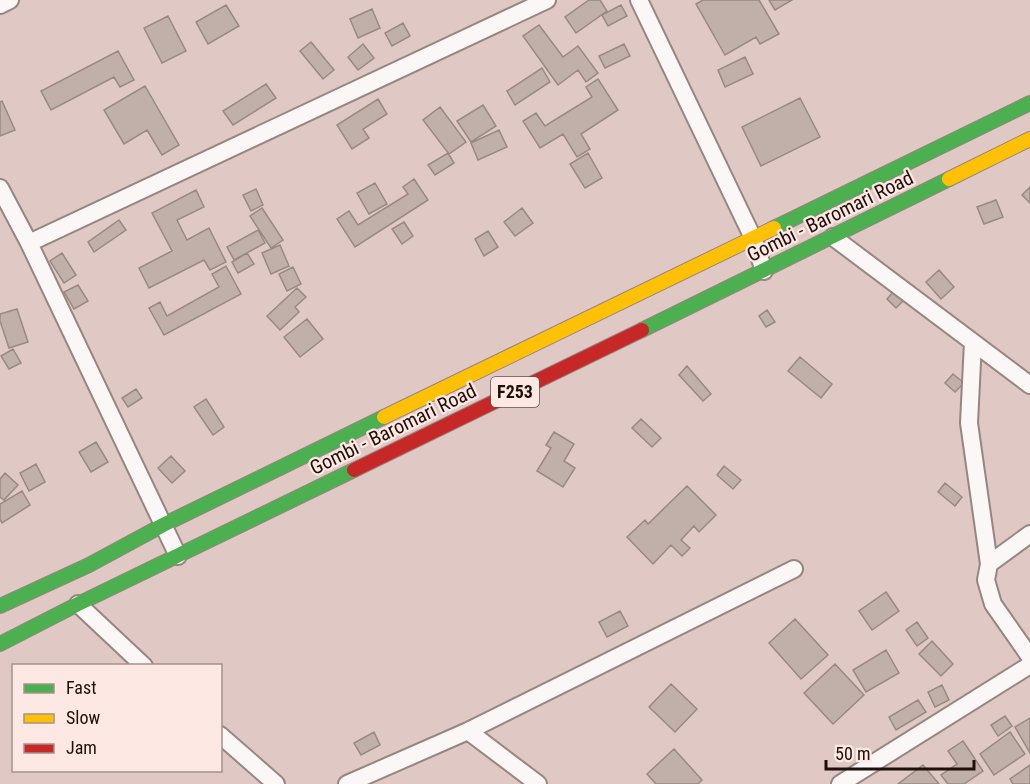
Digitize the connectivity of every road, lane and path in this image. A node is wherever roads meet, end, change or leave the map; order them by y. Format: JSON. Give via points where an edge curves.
{"nodes":[{"id":1,"x":10,"y":0,"type":"edge"},
{"id":2,"x":546,"y":0,"type":"edge"},
{"id":3,"x":639,"y":0,"type":"edge"},
{"id":4,"x":0,"y":4,"type":"edge"},
{"id":5,"x":1030,"y":103,"type":"edge"},
{"id":6,"x":1030,"y":139,"type":"edge"},
{"id":7,"x":0,"y":188,"type":"edge"},
{"id":8,"x":833,"y":237,"type":"junction"},
{"id":9,"x":753,"y":238,"type":"junction"},
{"id":10,"x":29,"y":243,"type":"junction"},
{"id":11,"x":764,"y":271,"type":"junction"},
{"id":12,"x":973,"y":342,"type":"junction"},
{"id":13,"x":1030,"y":385,"type":"edge"},
{"id":14,"x":162,"y":525,"type":"junction"},
{"id":15,"x":1030,"y":534,"type":"edge"},
{"id":16,"x":178,"y":556,"type":"junction"},
{"id":17,"x":989,"y":564,"type":"junction"},
{"id":18,"x":794,"y":569,"type":"dead end"},
{"id":19,"x":2,"y":602,"type":"edge"},
{"id":20,"x":78,"y":604,"type":"junction"},
{"id":21,"x":0,"y":644,"type":"edge"},
{"id":22,"x":1030,"y":657,"type":"edge"},
{"id":23,"x":142,"y":664,"type":"edge"},
{"id":24,"x":1030,"y":665,"type":"edge"},
{"id":25,"x":468,"y":731,"type":"junction"},
{"id":26,"x":222,"y":737,"type":"edge"},
{"id":27,"x":276,"y":784,"type":"edge"},
{"id":28,"x":347,"y":784,"type":"edge"},
{"id":29,"x":538,"y":784,"type":"edge"},
{"id":30,"x":840,"y":784,"type":"edge"}],
"edges":[{"from":1,"to":4,"type":"street"},
{"from":2,"to":10,"type":"street"},
{"from":3,"to":9,"type":"street"},
{"from":5,"to":9,"type":"main road","name":"Gombi - Baromari Road","number":"F253"},
{"from":6,"to":8,"type":"main road","name":"Gombi - Baromari Road","number":"F253"},
{"from":7,"to":10,"type":"street"},
{"from":8,"to":11,"type":"main road","name":"Gombi - Baromari Road","number":"F253"},
{"from":8,"to":12,"type":"street"},
{"from":9,"to":11,"type":"street"},
{"from":9,"to":14,"type":"main road","name":"Gombi - Baromari Road","number":"F253"},
{"from":10,"to":14,"type":"street"},
{"from":11,"to":16,"type":"main road","name":"Gombi - Baromari Road","number":"F253"},
{"from":12,"to":13,"type":"street"},
{"from":12,"to":17,"type":"street","via":[[969,423]]},
{"from":14,"to":16,"type":"street"},
{"from":14,"to":19,"type":"main road","name":"Gombi - Baromari Road","number":"F253","via":[[89,565]]},
{"from":15,"to":17,"type":"street"},
{"from":16,"to":20,"type":"main road","name":"Gombi - Baromari Road","number":"F253"},
{"from":17,"to":22,"type":"street","via":[[986,580],[993,604]]},
{"from":18,"to":25,"type":"street"},
{"from":20,"to":21,"type":"main road","name":"Gombi - Baromari Road","number":"F253"},
{"from":20,"to":23,"type":"street"},
{"from":24,"to":30,"type":"street"},
{"from":25,"to":28,"type":"street"},
{"from":25,"to":29,"type":"street"},
{"from":26,"to":27,"type":"street"}]}
